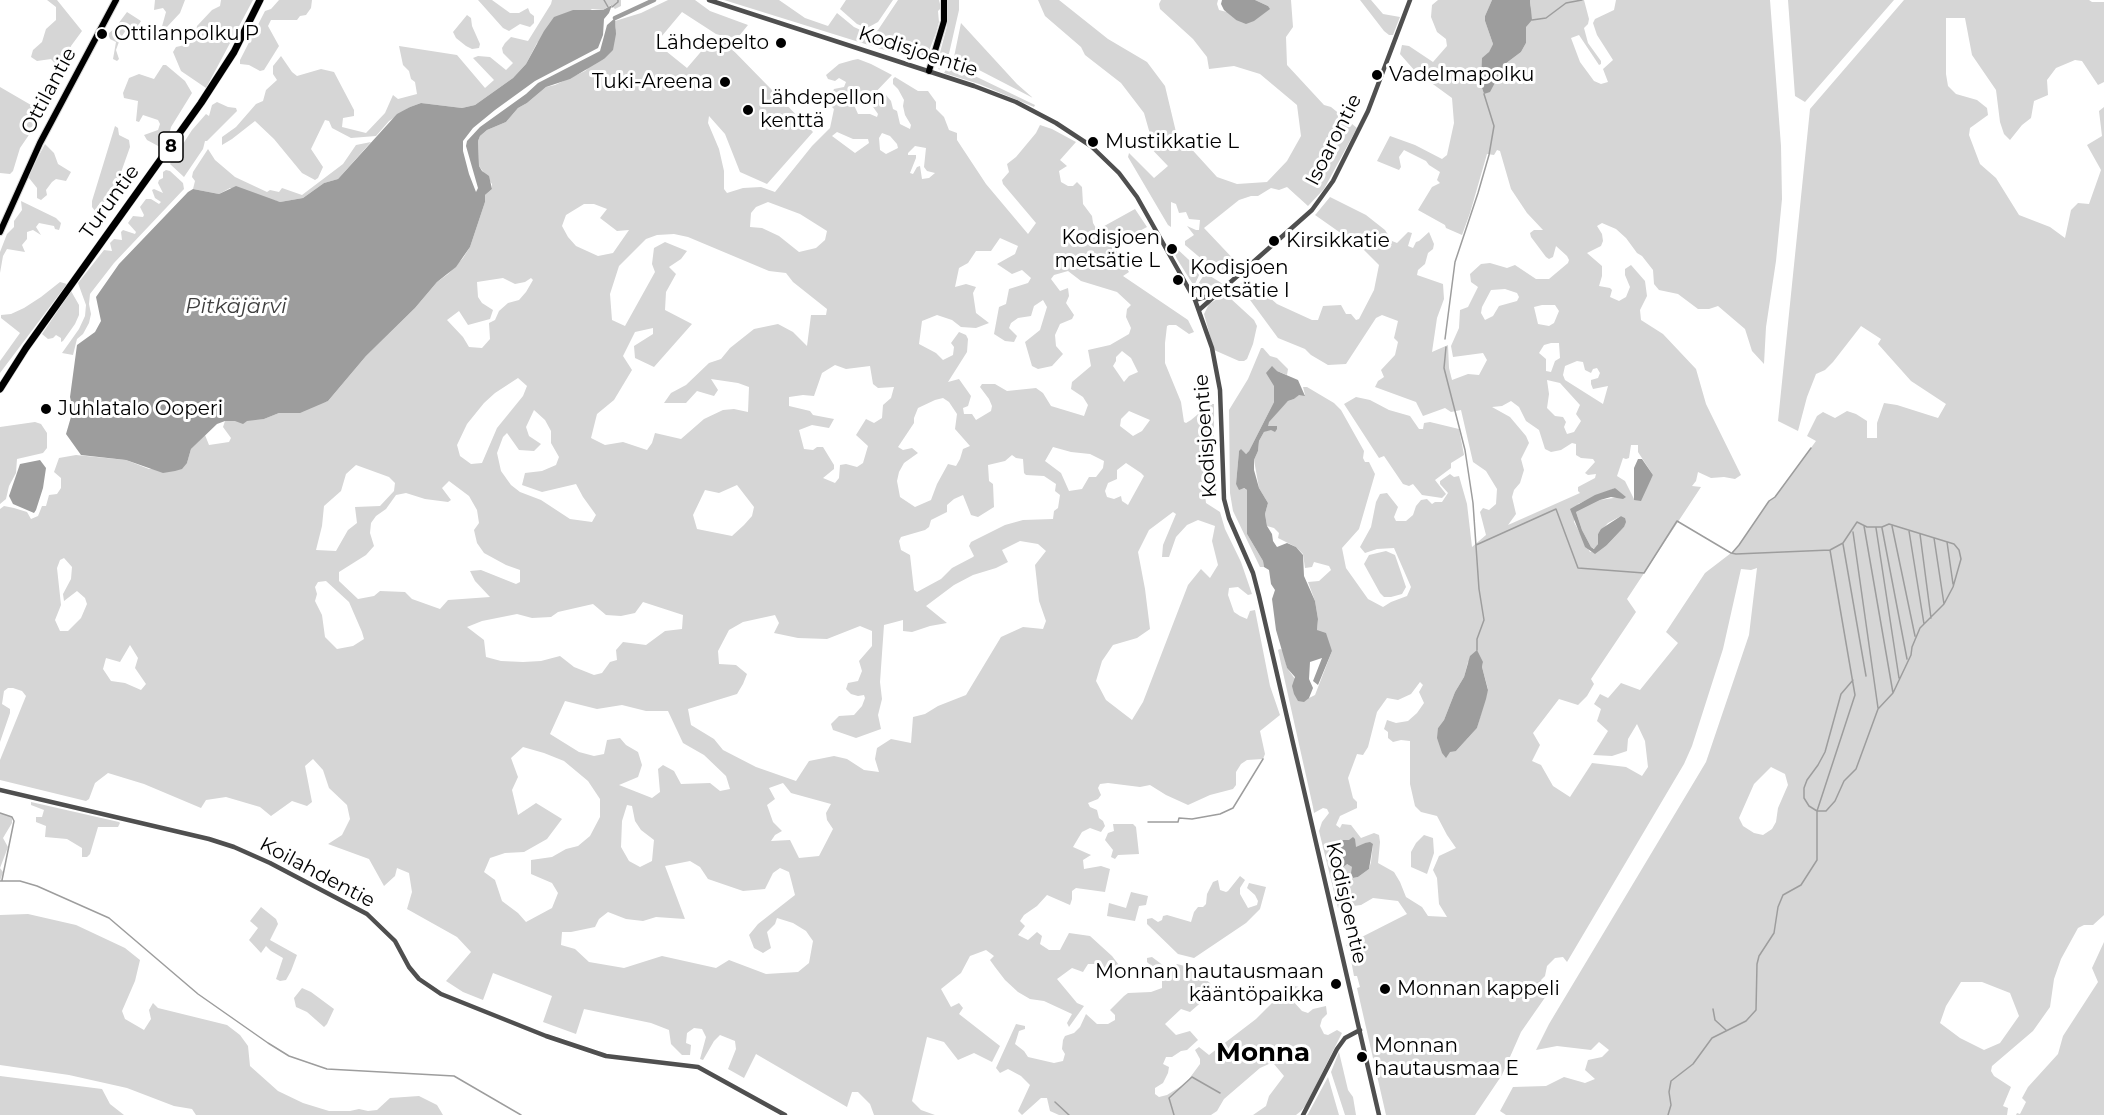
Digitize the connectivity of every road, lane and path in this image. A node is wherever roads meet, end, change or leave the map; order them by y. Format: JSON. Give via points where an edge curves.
{"nodes":[{"id":1,"x":116,"y":0,"type":"edge"},
{"id":2,"x":260,"y":0,"type":"edge"},
{"id":3,"x":709,"y":0,"type":"edge"},
{"id":4,"x":944,"y":0,"type":"edge"},
{"id":5,"x":1410,"y":0,"type":"edge"},
{"id":6,"x":929,"y":71,"type":"junction"},
{"id":7,"x":0,"y":232,"type":"edge"},
{"id":8,"x":1221,"y":293,"type":"junction"},
{"id":9,"x":1195,"y":300,"type":"junction"},
{"id":10,"x":1199,"y":310,"type":"junction"},
{"id":11,"x":1,"y":385,"type":"edge"},
{"id":12,"x":0,"y":790,"type":"edge"},
{"id":13,"x":1360,"y":1030,"type":"junction"},
{"id":14,"x":784,"y":1115,"type":"edge"},
{"id":15,"x":1303,"y":1115,"type":"edge"},
{"id":16,"x":1379,"y":1115,"type":"edge"}],
"edges":[{"from":1,"to":7,"type":"main road","name":"Ottilantie","via":[[40,143]]},
{"from":2,"to":11,"type":"highway","name":"Turuntie","number":"8","via":[[234,52],[201,103]]},
{"from":3,"to":6,"type":"street","name":"Kodisjoentie"},
{"from":4,"to":6,"type":"main road","via":[[944,21]]},
{"from":5,"to":8,"type":"street","name":"Isoarontie","via":[[1368,111],[1333,181],[1312,210]]},
{"from":6,"to":9,"type":"street","name":"Kodisjoentie","via":[[1025,106],[1091,146],[1133,190]]},
{"from":8,"to":9,"type":"street","name":"Isoarontie"},
{"from":8,"to":10,"type":"street","name":"Isoarontie"},
{"from":9,"to":10,"type":"street","name":"Kodisjoentie"},
{"from":10,"to":13,"type":"street","name":"Kodisjoentie","via":[[1220,390],[1224,499],[1259,596]]},
{"from":12,"to":14,"type":"street","name":"Koilahdentie","via":[[234,847],[367,914],[395,941],[419,979],[441,994],[606,1056],[698,1067]]},
{"from":13,"to":15,"type":"street","via":[[1337,1048]]},
{"from":13,"to":16,"type":"street","name":"Kodisjoentie"}]}
